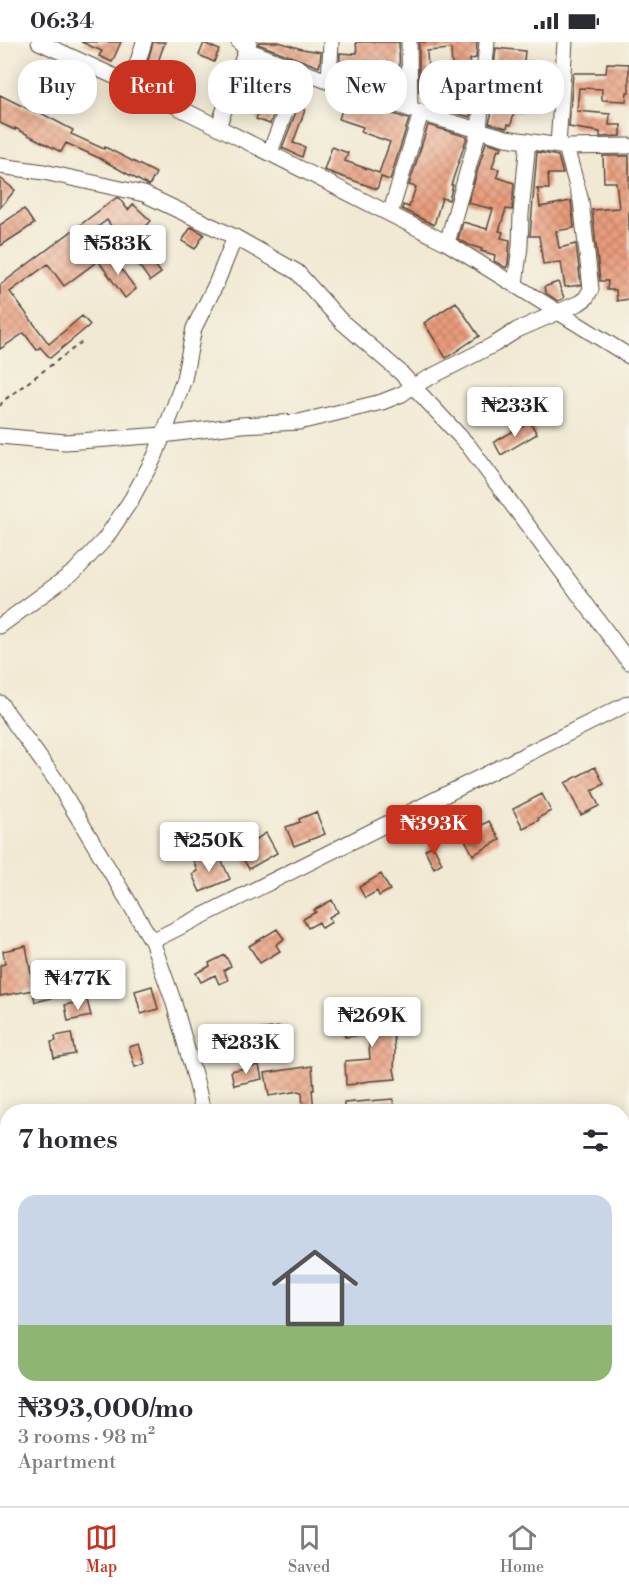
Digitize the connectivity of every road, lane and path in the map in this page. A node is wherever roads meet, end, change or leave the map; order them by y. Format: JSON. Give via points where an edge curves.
{"nodes":[{"id":1,"x":39,"y":42,"type":"edge"},
{"id":2,"x":144,"y":42,"type":"edge"},
{"id":3,"x":331,"y":42,"type":"edge"},
{"id":4,"x":409,"y":42,"type":"edge"},
{"id":5,"x":487,"y":42,"type":"edge"},
{"id":6,"x":565,"y":42,"type":"edge"},
{"id":7,"x":245,"y":45,"type":"edge"},
{"id":8,"x":138,"y":60,"type":"edge"},
{"id":9,"x":277,"y":60,"type":"edge"},
{"id":10,"x":330,"y":60,"type":"edge"},
{"id":11,"x":109,"y":74,"type":"edge"},
{"id":12,"x":407,"y":108,"type":"edge"},
{"id":13,"x":416,"y":111,"type":"junction"},
{"id":14,"x":192,"y":114,"type":"edge"},
{"id":15,"x":285,"y":114,"type":"edge"},
{"id":16,"x":218,"y":127,"type":"junction"},
{"id":17,"x":479,"y":130,"type":"junction"},
{"id":18,"x":528,"y":141,"type":"junction"},
{"id":19,"x":562,"y":146,"type":"junction"},
{"id":20,"x":629,"y":146,"type":"edge"},
{"id":21,"x":270,"y":152,"type":"junction"},
{"id":22,"x":0,"y":165,"type":"edge"},
{"id":23,"x":390,"y":214,"type":"junction"},
{"id":24,"x":235,"y":237,"type":"junction"},
{"id":25,"x":447,"y":243,"type":"junction"},
{"id":26,"x":515,"y":284,"type":"junction"},
{"id":27,"x":560,"y":312,"type":"junction"},
{"id":28,"x":81,"y":342,"type":"dead end"},
{"id":29,"x":629,"y":356,"type":"edge"},
{"id":30,"x":413,"y":386,"type":"junction"},
{"id":31,"x":0,"y":406,"type":"edge"},
{"id":32,"x":163,"y":435,"type":"junction"},
{"id":33,"x":0,"y":436,"type":"edge"},
{"id":34,"x":0,"y":626,"type":"edge"},
{"id":35,"x":629,"y":662,"type":"edge"},
{"id":36,"x":0,"y":703,"type":"edge"},
{"id":37,"x":629,"y":703,"type":"edge"},
{"id":38,"x":152,"y":941,"type":"junction"},
{"id":39,"x":201,"y":1104,"type":"edge"}],
"edges":[{"from":1,"to":11,"type":"street"},
{"from":2,"to":8,"type":"street"},
{"from":3,"to":10,"type":"street"},
{"from":4,"to":13,"type":"street"},
{"from":5,"to":17,"type":"street"},
{"from":6,"to":19,"type":"street"},
{"from":7,"to":9,"type":"street"},
{"from":7,"to":16,"type":"street"},
{"from":12,"to":13,"type":"street"},
{"from":13,"to":17,"type":"street"},
{"from":13,"to":23,"type":"street"},
{"from":14,"to":16,"type":"street"},
{"from":15,"to":21,"type":"street"},
{"from":16,"to":21,"type":"street"},
{"from":17,"to":18,"type":"street"},
{"from":17,"to":25,"type":"street"},
{"from":18,"to":19,"type":"street"},
{"from":18,"to":26,"type":"street"},
{"from":19,"to":20,"type":"street"},
{"from":19,"to":27,"type":"street","via":[[581,201],[591,290],[586,298]]},
{"from":21,"to":23,"type":"street"},
{"from":22,"to":24,"type":"street","via":[[144,194]]},
{"from":23,"to":25,"type":"street"},
{"from":24,"to":30,"type":"street","via":[[297,272],[341,321]]},
{"from":24,"to":32,"type":"street","via":[[194,328],[184,379]]},
{"from":25,"to":26,"type":"street"},
{"from":26,"to":27,"type":"street"},
{"from":27,"to":29,"type":"street"},
{"from":27,"to":30,"type":"street","via":[[517,330]]},
{"from":28,"to":31,"type":"path"},
{"from":30,"to":32,"type":"street","via":[[393,398],[310,420]]},
{"from":30,"to":35,"type":"street","via":[[468,445]]},
{"from":32,"to":33,"type":"street","via":[[66,442]]},
{"from":32,"to":34,"type":"street","via":[[140,484],[105,539],[75,571]]},
{"from":36,"to":38,"type":"street","via":[[55,779]]},
{"from":37,"to":38,"type":"street"},
{"from":38,"to":39,"type":"street","via":[[173,1000]]}]}
